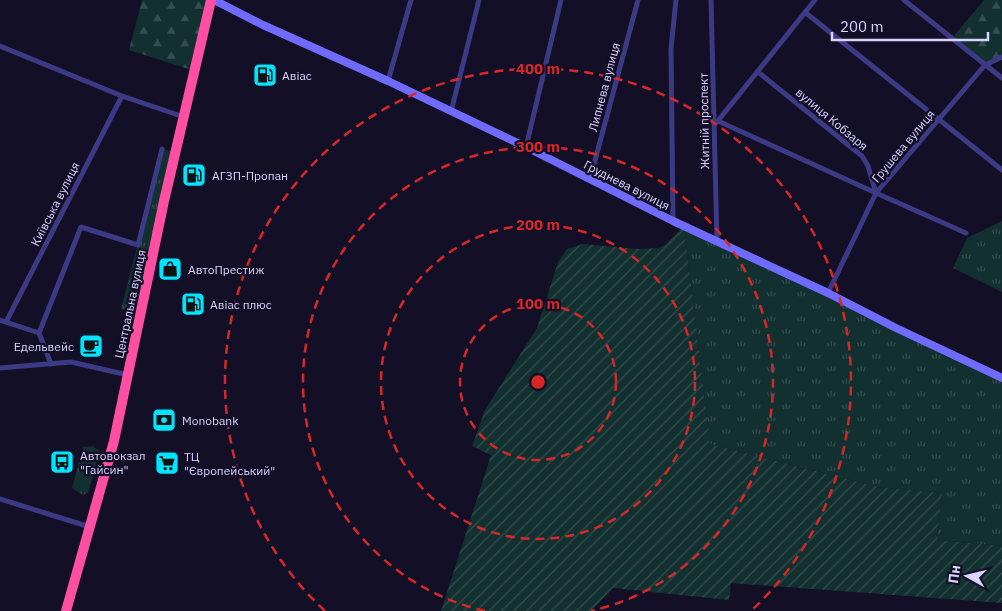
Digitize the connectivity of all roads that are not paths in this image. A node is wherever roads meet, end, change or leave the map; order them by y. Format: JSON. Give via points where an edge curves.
{"nodes":[{"id":1,"x":213,"y":0,"type":"edge"},
{"id":2,"x":411,"y":0,"type":"edge"},
{"id":3,"x":479,"y":0,"type":"edge"},
{"id":4,"x":561,"y":0,"type":"edge"},
{"id":5,"x":638,"y":0,"type":"edge"},
{"id":6,"x":676,"y":0,"type":"edge"},
{"id":7,"x":710,"y":0,"type":"edge"},
{"id":8,"x":815,"y":0,"type":"edge"},
{"id":9,"x":904,"y":0,"type":"edge"},
{"id":10,"x":806,"y":13,"type":"junction"},
{"id":11,"x":0,"y":46,"type":"edge"},
{"id":12,"x":1002,"y":57,"type":"edge"},
{"id":13,"x":986,"y":65,"type":"junction"},
{"id":14,"x":758,"y":72,"type":"junction"},
{"id":15,"x":1002,"y":78,"type":"edge"},
{"id":16,"x":388,"y":81,"type":"junction"},
{"id":17,"x":122,"y":96,"type":"junction"},
{"id":18,"x":451,"y":112,"type":"junction"},
{"id":19,"x":184,"y":117,"type":"junction"},
{"id":20,"x":938,"y":120,"type":"junction"},
{"id":21,"x":717,"y":123,"type":"junction"},
{"id":22,"x":526,"y":147,"type":"junction"},
{"id":23,"x":162,"y":149,"type":"dead end"},
{"id":24,"x":1002,"y":170,"type":"edge"},
{"id":25,"x":590,"y":179,"type":"junction"},
{"id":26,"x":876,"y":194,"type":"junction"},
{"id":27,"x":673,"y":221,"type":"junction"},
{"id":28,"x":966,"y":233,"type":"dead end"},
{"id":29,"x":717,"y":242,"type":"junction"},
{"id":30,"x":828,"y":293,"type":"junction"},
{"id":31,"x":0,"y":320,"type":"edge"},
{"id":32,"x":6,"y":322,"type":"junction"},
{"id":33,"x":40,"y":332,"type":"junction"},
{"id":34,"x":51,"y":364,"type":"junction"},
{"id":35,"x":0,"y":368,"type":"edge"},
{"id":36,"x":128,"y":375,"type":"junction"},
{"id":37,"x":1002,"y":378,"type":"edge"},
{"id":38,"x":0,"y":499,"type":"edge"},
{"id":39,"x":90,"y":527,"type":"junction"},
{"id":40,"x":66,"y":611,"type":"edge"}],
"edges":[{"from":1,"to":16,"type":"street","name":"Груднева вулиця"},
{"from":1,"to":19,"type":"highway","name":"Центральна вулиця"},
{"from":2,"to":16,"type":"street"},
{"from":3,"to":18,"type":"street"},
{"from":4,"to":22,"type":"street"},
{"from":5,"to":25,"type":"street","name":"Липнева вулиця"},
{"from":6,"to":27,"type":"street","via":[[671,49]]},
{"from":7,"to":21,"type":"street","name":"Житній проспект"},
{"from":8,"to":10,"type":"street"},
{"from":9,"to":13,"type":"street"},
{"from":10,"to":14,"type":"street"},
{"from":10,"to":20,"type":"street"},
{"from":11,"to":17,"type":"street"},
{"from":12,"to":13,"type":"street","name":"Грушева вулиця"},
{"from":13,"to":15,"type":"street"},
{"from":13,"to":20,"type":"street","name":"Грушева вулиця"},
{"from":14,"to":21,"type":"street"},
{"from":14,"to":26,"type":"street","name":"вулиця Кобзаря","via":[[862,156]]},
{"from":16,"to":18,"type":"street","name":"Груднева вулиця"},
{"from":17,"to":19,"type":"street"},
{"from":17,"to":32,"type":"street","name":"Київська вулиця"},
{"from":18,"to":22,"type":"street","name":"Груднева вулиця"},
{"from":19,"to":36,"type":"highway","name":"Центральна вулиця"},
{"from":20,"to":24,"type":"street"},
{"from":20,"to":26,"type":"street","name":"Грушева вулиця"},
{"from":21,"to":26,"type":"street"},
{"from":21,"to":29,"type":"street","name":"Житній проспект"},
{"from":22,"to":25,"type":"street","name":"Груднева вулиця"},
{"from":23,"to":33,"type":"street","via":[[138,245],[81,227]]},
{"from":25,"to":27,"type":"street","name":"Груднева вулиця"},
{"from":26,"to":28,"type":"street"},
{"from":26,"to":30,"type":"street","name":"Грушева вулиця"},
{"from":27,"to":29,"type":"street","name":"Груднева вулиця"},
{"from":29,"to":30,"type":"street","name":"Груднева вулиця"},
{"from":30,"to":37,"type":"street","name":"Груднева вулиця"},
{"from":31,"to":32,"type":"street"},
{"from":32,"to":33,"type":"street"},
{"from":33,"to":34,"type":"street"},
{"from":34,"to":35,"type":"street"},
{"from":34,"to":36,"type":"street","via":[[71,362]]},
{"from":36,"to":39,"type":"highway","name":"Центральна вулиця"},
{"from":38,"to":39,"type":"street"},
{"from":39,"to":40,"type":"highway","name":"Центральна вулиця"}]}
